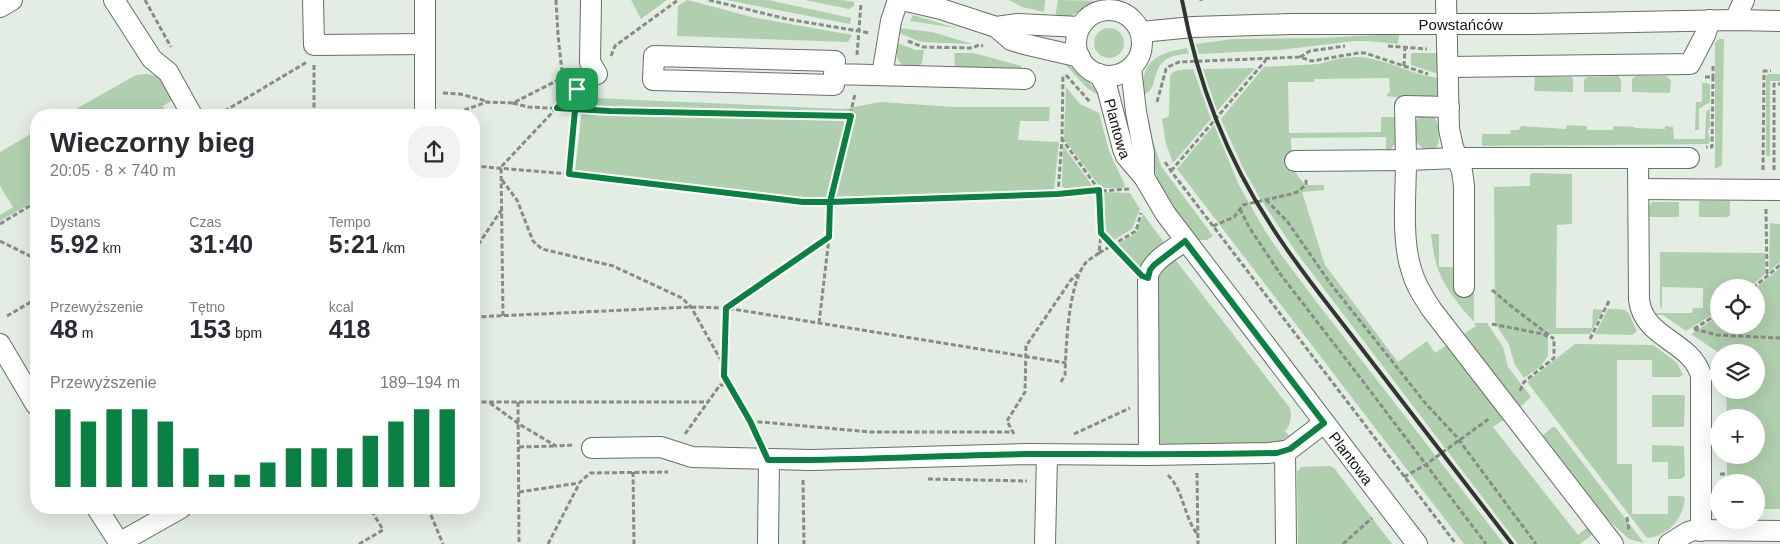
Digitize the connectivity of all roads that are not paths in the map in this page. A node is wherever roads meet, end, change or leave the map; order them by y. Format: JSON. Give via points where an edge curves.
{"nodes":[{"id":1,"x":12,"y":0,"type":"edge"},
{"id":2,"x":114,"y":0,"type":"edge"},
{"id":3,"x":313,"y":0,"type":"edge"},
{"id":4,"x":425,"y":0,"type":"edge"},
{"id":5,"x":591,"y":0,"type":"edge"},
{"id":6,"x":900,"y":0,"type":"edge"},
{"id":7,"x":1446,"y":0,"type":"edge"},
{"id":8,"x":1744,"y":0,"type":"edge"},
{"id":9,"x":1120,"y":6,"type":"edge"},
{"id":10,"x":0,"y":7,"type":"edge"},
{"id":11,"x":1710,"y":20,"type":"junction"},
{"id":12,"x":1735,"y":20,"type":"junction"},
{"id":13,"x":1780,"y":21,"type":"edge"},
{"id":14,"x":1447,"y":24,"type":"junction"},
{"id":15,"x":996,"y":27,"type":"junction"},
{"id":16,"x":1080,"y":27,"type":"junction"},
{"id":17,"x":1141,"y":32,"type":"junction"},
{"id":18,"x":425,"y":44,"type":"junction"},
{"id":19,"x":1080,"y":57,"type":"junction"},
{"id":20,"x":1449,"y":67,"type":"junction"},
{"id":21,"x":1131,"y":68,"type":"junction"},
{"id":22,"x":597,"y":74,"type":"road end"},
{"id":23,"x":834,"y":74,"type":"junction"},
{"id":24,"x":1100,"y":74,"type":"junction"},
{"id":25,"x":882,"y":75,"type":"junction"},
{"id":26,"x":1025,"y":79,"type":"dead end"},
{"id":27,"x":1449,"y":107,"type":"junction"},
{"id":28,"x":189,"y":109,"type":"edge"},
{"id":29,"x":425,"y":109,"type":"edge"},
{"id":30,"x":1696,"y":153,"type":"road end"},
{"id":31,"x":1458,"y":158,"type":"junction"},
{"id":32,"x":1638,"y":158,"type":"junction"},
{"id":33,"x":1406,"y":160,"type":"junction"},
{"id":34,"x":1301,"y":161,"type":"road end"},
{"id":35,"x":1138,"y":183,"type":"junction"},
{"id":36,"x":1639,"y":189,"type":"junction"},
{"id":37,"x":1780,"y":190,"type":"edge"},
{"id":38,"x":1185,"y":241,"type":"junction"},
{"id":39,"x":1464,"y":287,"type":"dead end"},
{"id":40,"x":0,"y":344,"type":"edge"},
{"id":41,"x":30,"y":395,"type":"edge"},
{"id":42,"x":1324,"y":423,"type":"junction"},
{"id":43,"x":592,"y":448,"type":"road end"},
{"id":44,"x":1285,"y":451,"type":"junction"},
{"id":45,"x":1047,"y":455,"type":"junction"},
{"id":46,"x":1149,"y":455,"type":"junction"},
{"id":47,"x":768,"y":460,"type":"junction"},
{"id":48,"x":101,"y":514,"type":"edge"},
{"id":49,"x":170,"y":514,"type":"edge"},
{"id":50,"x":1701,"y":531,"type":"junction"},
{"id":51,"x":1780,"y":532,"type":"edge"},
{"id":52,"x":119,"y":543,"type":"edge"},
{"id":53,"x":768,"y":544,"type":"edge"},
{"id":54,"x":1045,"y":544,"type":"edge"},
{"id":55,"x":1286,"y":544,"type":"edge"},
{"id":56,"x":1417,"y":544,"type":"edge"},
{"id":57,"x":1613,"y":544,"type":"edge"},
{"id":58,"x":1670,"y":544,"type":"edge"}],
"edges":[{"from":1,"to":10,"type":"street"},
{"from":2,"to":28,"type":"street","via":[[152,59],[168,72]]},
{"from":3,"to":18,"type":"street","via":[[314,46]]},
{"from":4,"to":18,"type":"street"},
{"from":5,"to":22,"type":"street","via":[[590,62]]},
{"from":6,"to":15,"type":"street"},
{"from":6,"to":25,"type":"street","via":[[890,22]]},
{"from":7,"to":14,"type":"street"},
{"from":8,"to":12,"type":"street"},
{"from":9,"to":16,"type":"street","via":[[1099,11]]},
{"from":9,"to":17,"type":"street"},
{"from":11,"to":12,"type":"street","name":"Powstańców"},
{"from":11,"to":14,"type":"street","name":"Powstańców"},
{"from":11,"to":20,"type":"street","via":[[1690,64]]},
{"from":12,"to":13,"type":"street","name":"Powstańców"},
{"from":14,"to":17,"type":"street","name":"Powstańców","via":[[1364,22],[1193,27]]},
{"from":14,"to":20,"type":"street"},
{"from":15,"to":16,"type":"street","via":[[1018,24]]},
{"from":15,"to":19,"type":"street","via":[[1011,40]]},
{"from":16,"to":19,"type":"street","via":[[1076,42]]},
{"from":17,"to":21,"type":"street","via":[[1141,52]]},
{"from":18,"to":29,"type":"street"},
{"from":19,"to":24,"type":"street","via":[[1090,69]]},
{"from":20,"to":27,"type":"street"},
{"from":21,"to":24,"type":"street","via":[[1116,75]]},
{"from":21,"to":35,"type":"street","name":"Plantowa","via":[[1144,153]]},
{"from":23,"to":23,"type":"street","via":[[835,61],[654,56],[653,80],[834,85]]},
{"from":23,"to":25,"type":"street"},
{"from":24,"to":35,"type":"street","name":"Plantowa","via":[[1107,88],[1123,149]]},
{"from":25,"to":26,"type":"street"},
{"from":27,"to":31,"type":"street","via":[[1450,139]]},
{"from":27,"to":33,"type":"street","via":[[1405,106]]},
{"from":30,"to":32,"type":"street"},
{"from":31,"to":32,"type":"street"},
{"from":31,"to":33,"type":"street"},
{"from":31,"to":39,"type":"street","via":[[1464,186]]},
{"from":32,"to":36,"type":"street"},
{"from":33,"to":34,"type":"street"},
{"from":33,"to":57,"type":"street","via":[[1408,255],[1423,296]]},
{"from":35,"to":38,"type":"street","name":"Plantowa"},
{"from":36,"to":37,"type":"street"},
{"from":36,"to":50,"type":"street","via":[[1639,300],[1642,314],[1659,332],[1687,352],[1701,375]]},
{"from":38,"to":42,"type":"street","name":"Plantowa"},
{"from":38,"to":46,"type":"street","via":[[1154,265],[1148,278]]},
{"from":40,"to":41,"type":"street"},
{"from":42,"to":44,"type":"street"},
{"from":42,"to":56,"type":"street","name":"Plantowa"},
{"from":43,"to":47,"type":"street","via":[[661,447],[692,457]]},
{"from":44,"to":46,"type":"street"},
{"from":44,"to":55,"type":"street"},
{"from":45,"to":46,"type":"street"},
{"from":45,"to":47,"type":"street"},
{"from":45,"to":54,"type":"street"},
{"from":47,"to":53,"type":"street"},
{"from":48,"to":52,"type":"street"},
{"from":49,"to":52,"type":"street"},
{"from":50,"to":51,"type":"street"},
{"from":50,"to":58,"type":"street","via":[[1688,532]]}]}
